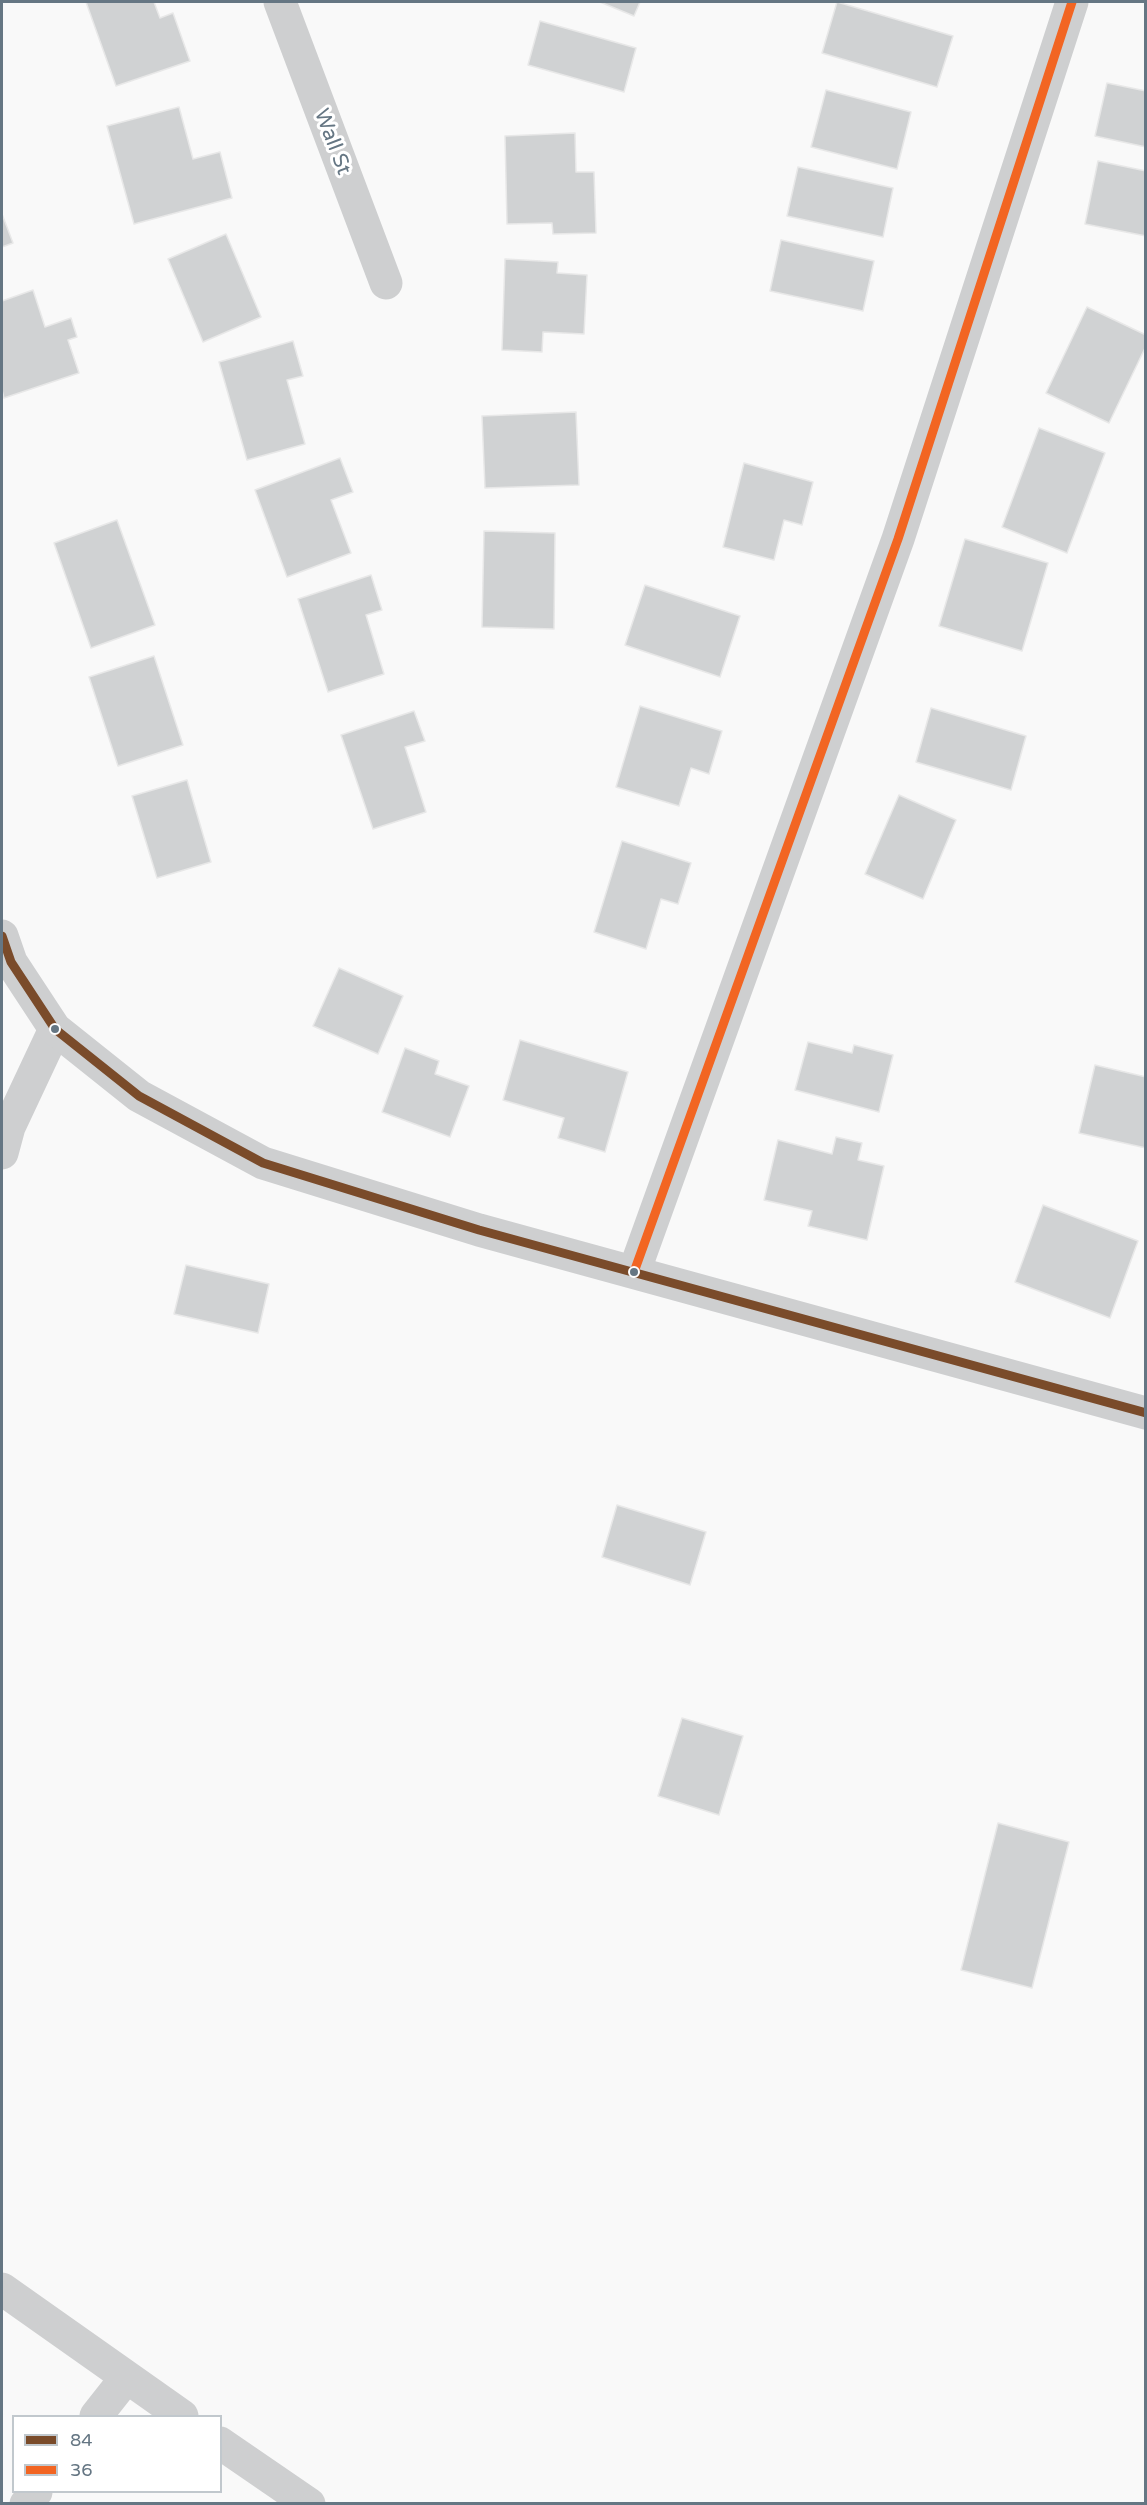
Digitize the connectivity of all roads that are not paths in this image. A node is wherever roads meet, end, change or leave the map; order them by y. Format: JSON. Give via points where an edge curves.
{"nodes":[{"id":1,"x":280,"y":2,"type":"edge"},
{"id":2,"x":1072,"y":2,"type":"edge"},
{"id":3,"x":386,"y":283,"type":"dead end"},
{"id":4,"x":2,"y":936,"type":"edge"},
{"id":5,"x":55,"y":1029,"type":"junction"},
{"id":6,"x":2,"y":1153,"type":"edge"},
{"id":7,"x":634,"y":1272,"type":"junction"},
{"id":8,"x":1146,"y":1413,"type":"edge"},
{"id":9,"x":2,"y":2289,"type":"edge"},
{"id":10,"x":126,"y":2378,"type":"junction"},
{"id":11,"x":97,"y":2415,"type":"edge"},
{"id":12,"x":181,"y":2415,"type":"edge"},
{"id":13,"x":222,"y":2444,"type":"edge"},
{"id":14,"x":309,"y":2504,"type":"edge"}],
"edges":[{"from":1,"to":3,"type":"street","name":"Wall St"},
{"from":2,"to":7,"type":"street","via":[[898,539]]},
{"from":4,"to":5,"type":"street","via":[[11,962]]},
{"from":5,"to":6,"type":"street","via":[[9,1127]]},
{"from":5,"to":7,"type":"street","via":[[139,1096],[263,1163],[479,1230]]},
{"from":7,"to":8,"type":"street"},
{"from":9,"to":10,"type":"street"},
{"from":10,"to":11,"type":"street"},
{"from":10,"to":12,"type":"street"},
{"from":13,"to":14,"type":"street"}]}
